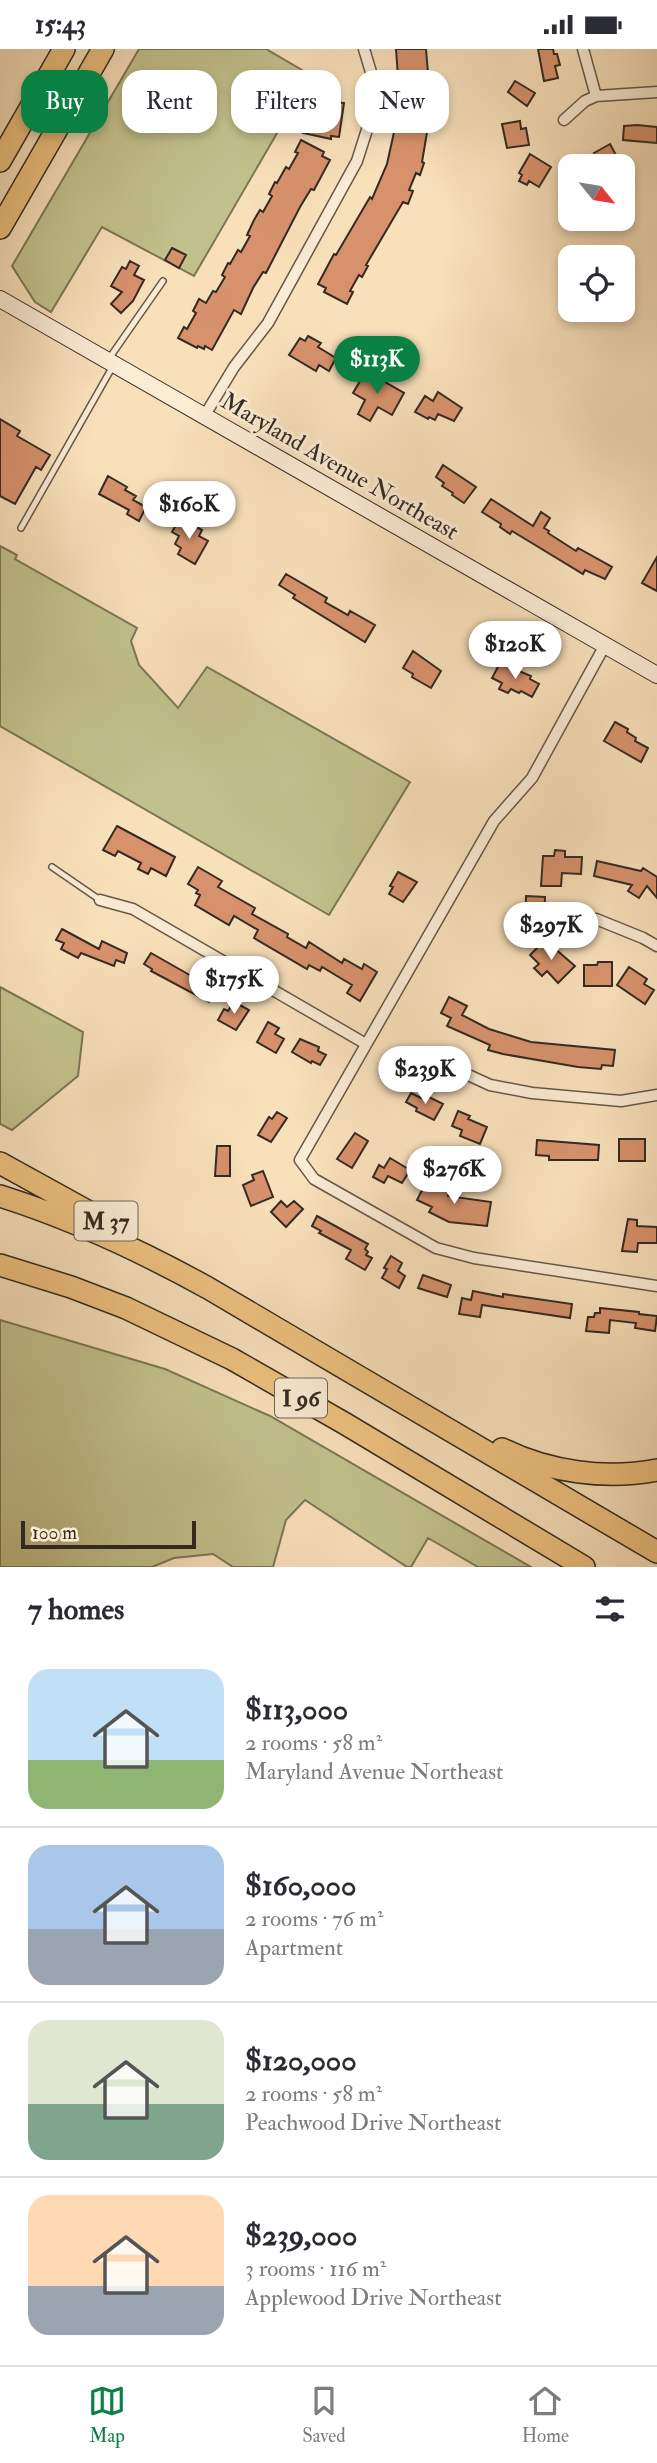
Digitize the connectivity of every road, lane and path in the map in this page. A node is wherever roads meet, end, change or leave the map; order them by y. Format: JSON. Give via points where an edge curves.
{"nodes":[{"id":1,"x":64,"y":49,"type":"edge"},
{"id":2,"x":103,"y":49,"type":"edge"},
{"id":3,"x":364,"y":49,"type":"edge"},
{"id":4,"x":583,"y":49,"type":"edge"},
{"id":5,"x":657,"y":92,"type":"edge"},
{"id":6,"x":596,"y":96,"type":"junction"},
{"id":7,"x":564,"y":120,"type":"dead end"},
{"id":8,"x":0,"y":161,"type":"edge"},
{"id":9,"x":0,"y":228,"type":"edge"},
{"id":10,"x":163,"y":281,"type":"dead end"},
{"id":11,"x":6,"y":303,"type":"edge"},
{"id":12,"x":112,"y":362,"type":"junction"},
{"id":13,"x":205,"y":415,"type":"junction"},
{"id":14,"x":21,"y":528,"type":"dead end"},
{"id":15,"x":605,"y":645,"type":"junction"},
{"id":16,"x":657,"y":675,"type":"edge"},
{"id":17,"x":52,"y":867,"type":"dead end"},
{"id":18,"x":100,"y":900,"type":"joint"},
{"id":19,"x":596,"y":919,"type":"dead end"},
{"id":20,"x":657,"y":946,"type":"edge"},
{"id":21,"x":366,"y":1044,"type":"junction"},
{"id":22,"x":429,"y":1057,"type":"dead end"},
{"id":23,"x":657,"y":1095,"type":"edge"},
{"id":24,"x":0,"y":1163,"type":"edge"},
{"id":25,"x":0,"y":1196,"type":"edge"},
{"id":26,"x":0,"y":1265,"type":"edge"},
{"id":27,"x":657,"y":1286,"type":"edge"},
{"id":28,"x":208,"y":1288,"type":"junction"},
{"id":29,"x":377,"y":1388,"type":"junction"},
{"id":30,"x":657,"y":1470,"type":"edge"},
{"id":31,"x":657,"y":1552,"type":"edge"},
{"id":32,"x":584,"y":1567,"type":"edge"}],
"edges":[{"from":1,"to":8,"type":"highway"},
{"from":2,"to":9,"type":"highway"},
{"from":3,"to":13,"type":"street","via":[[374,82],[371,117],[357,161],[268,323]]},
{"from":4,"to":6,"type":"street"},
{"from":5,"to":6,"type":"street"},
{"from":6,"to":7,"type":"street"},
{"from":10,"to":12,"type":"lane"},
{"from":11,"to":12,"type":"street","name":"Maryland Avenue Northeast"},
{"from":12,"to":13,"type":"street","name":"Maryland Avenue Northeast"},
{"from":12,"to":14,"type":"lane"},
{"from":13,"to":15,"type":"street","name":"Maryland Avenue Northeast"},
{"from":15,"to":16,"type":"street","name":"Maryland Avenue Northeast"},
{"from":15,"to":21,"type":"street","via":[[532,778],[494,821]]},
{"from":17,"to":18,"type":"lane"},
{"from":18,"to":21,"type":"street","via":[[133,909]]},
{"from":19,"to":20,"type":"street"},
{"from":21,"to":27,"type":"street","via":[[300,1160],[314,1179],[436,1248]]},
{"from":22,"to":23,"type":"street","via":[[490,1086],[621,1101]]},
{"from":24,"to":28,"type":"highway","number":"M 37","via":[[124,1231]]},
{"from":25,"to":28,"type":"highway","number":"I 96","via":[[104,1234]]},
{"from":26,"to":32,"type":"highway","number":"I 96","via":[[126,1308],[215,1350]]},
{"from":28,"to":29,"type":"highway","number":"I 96"},
{"from":29,"to":30,"type":"highway","via":[[531,1461],[592,1473]]},
{"from":29,"to":31,"type":"highway","number":"I 96"}]}
